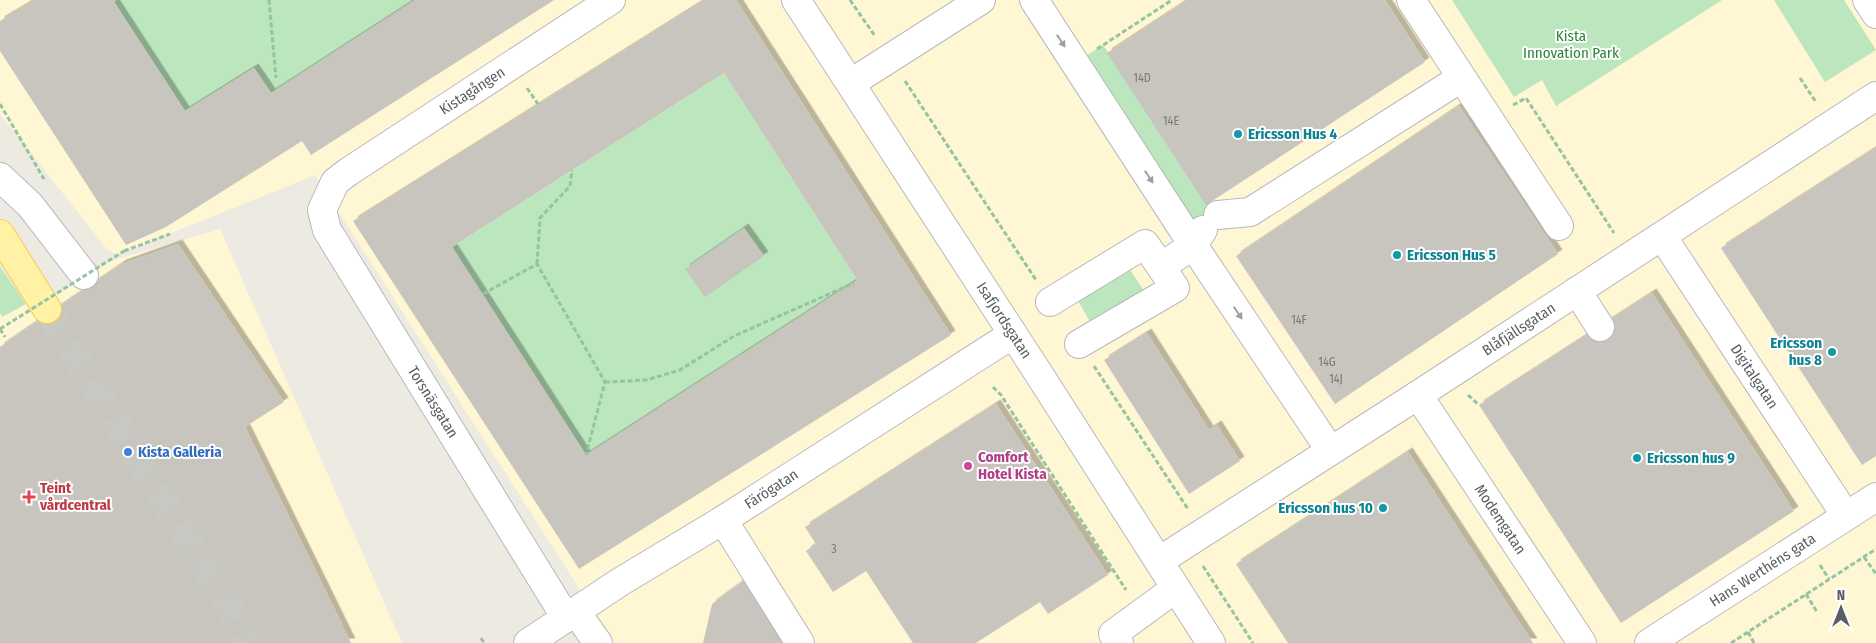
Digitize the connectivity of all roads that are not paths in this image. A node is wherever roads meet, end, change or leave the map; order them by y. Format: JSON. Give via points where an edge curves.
{"nodes":[{"id":1,"x":611,"y":0,"type":"edge"},
{"id":2,"x":796,"y":0,"type":"edge"},
{"id":3,"x":981,"y":0,"type":"edge"},
{"id":4,"x":1034,"y":0,"type":"edge"},
{"id":5,"x":1412,"y":0,"type":"edge"},
{"id":6,"x":1867,"y":0,"type":"edge"},
{"id":7,"x":1876,"y":14,"type":"edge"},
{"id":8,"x":1461,"y":78,"type":"junction"},
{"id":9,"x":851,"y":83,"type":"junction"},
{"id":10,"x":1876,"y":96,"type":"edge"},
{"id":11,"x":0,"y":176,"type":"edge"},
{"id":12,"x":335,"y":182,"type":"joint"},
{"id":13,"x":1559,"y":226,"type":"dead end"},
{"id":14,"x":0,"y":234,"type":"edge"},
{"id":15,"x":1662,"y":236,"type":"junction"},
{"id":16,"x":1193,"y":245,"type":"junction"},
{"id":17,"x":1162,"y":267,"type":"junction"},
{"id":18,"x":84,"y":275,"type":"dead end"},
{"id":19,"x":1577,"y":291,"type":"junction"},
{"id":20,"x":1050,"y":302,"type":"road end"},
{"id":21,"x":47,"y":310,"type":"tunnel mouth"},
{"id":22,"x":1600,"y":327,"type":"dead end"},
{"id":23,"x":1013,"y":334,"type":"junction"},
{"id":24,"x":1079,"y":344,"type":"road end"},
{"id":25,"x":1418,"y":395,"type":"junction"},
{"id":26,"x":1330,"y":450,"type":"junction"},
{"id":27,"x":1876,"y":497,"type":"edge"},
{"id":28,"x":1846,"y":516,"type":"junction"},
{"id":29,"x":723,"y":520,"type":"junction"},
{"id":30,"x":1159,"y":561,"type":"junction"},
{"id":31,"x":1176,"y":588,"type":"junction"},
{"id":32,"x":571,"y":615,"type":"junction"},
{"id":33,"x":528,"y":643,"type":"edge"},
{"id":34,"x":598,"y":643,"type":"edge"},
{"id":35,"x":800,"y":643,"type":"edge"},
{"id":36,"x":1119,"y":643,"type":"edge"},
{"id":37,"x":1211,"y":643,"type":"edge"},
{"id":38,"x":1582,"y":643,"type":"edge"},
{"id":39,"x":1649,"y":643,"type":"edge"}],
"edges":[{"from":1,"to":12,"type":"street","name":"Kistagången"},
{"from":2,"to":9,"type":"street","name":"Isafjordsgatan"},
{"from":3,"to":9,"type":"street"},
{"from":4,"to":16,"type":"street","one_way":true},
{"from":5,"to":8,"type":"street"},
{"from":6,"to":7,"type":"street"},
{"from":8,"to":13,"type":"street"},
{"from":8,"to":16,"type":"street","via":[[1250,212],[1214,218]]},
{"from":9,"to":23,"type":"street","name":"Isafjordsgatan"},
{"from":10,"to":15,"type":"street","name":"Blåfjällsgatan"},
{"from":11,"to":18,"type":"street","via":[[30,205]]},
{"from":12,"to":32,"type":"street","name":"Torsnäsgatan","via":[[322,210],[327,230]]},
{"from":14,"to":21,"type":"main road"},
{"from":15,"to":19,"type":"street","name":"Blåfjällsgatan"},
{"from":15,"to":28,"type":"street","name":"Digitalgatan"},
{"from":16,"to":17,"type":"street"},
{"from":16,"to":26,"type":"street","one_way":true},
{"from":17,"to":20,"type":"street","via":[[1145,244]]},
{"from":17,"to":24,"type":"street","via":[[1175,288]]},
{"from":19,"to":22,"type":"street"},
{"from":19,"to":25,"type":"street","name":"Blåfjällsgatan"},
{"from":23,"to":29,"type":"street","name":"Färögatan"},
{"from":23,"to":30,"type":"street","name":"Isafjordsgatan"},
{"from":25,"to":26,"type":"street","name":"Blåfjällsgatan"},
{"from":25,"to":38,"type":"street","name":"Modemgatan"},
{"from":26,"to":30,"type":"street","name":"Blåfjällsgatan"},
{"from":27,"to":28,"type":"street","name":"Hans Werthéns gata"},
{"from":28,"to":39,"type":"street","name":"Hans Werthéns gata"},
{"from":29,"to":32,"type":"street","name":"Färögatan"},
{"from":29,"to":35,"type":"street"},
{"from":30,"to":31,"type":"street","name":"Isafjordsgatan"},
{"from":31,"to":36,"type":"street","via":[[1113,634]]},
{"from":31,"to":37,"type":"street","name":"Isafjordsgatan"},
{"from":32,"to":33,"type":"street","name":"Färögatan"},
{"from":32,"to":34,"type":"street","name":"Torsnäsgatan"}]}
